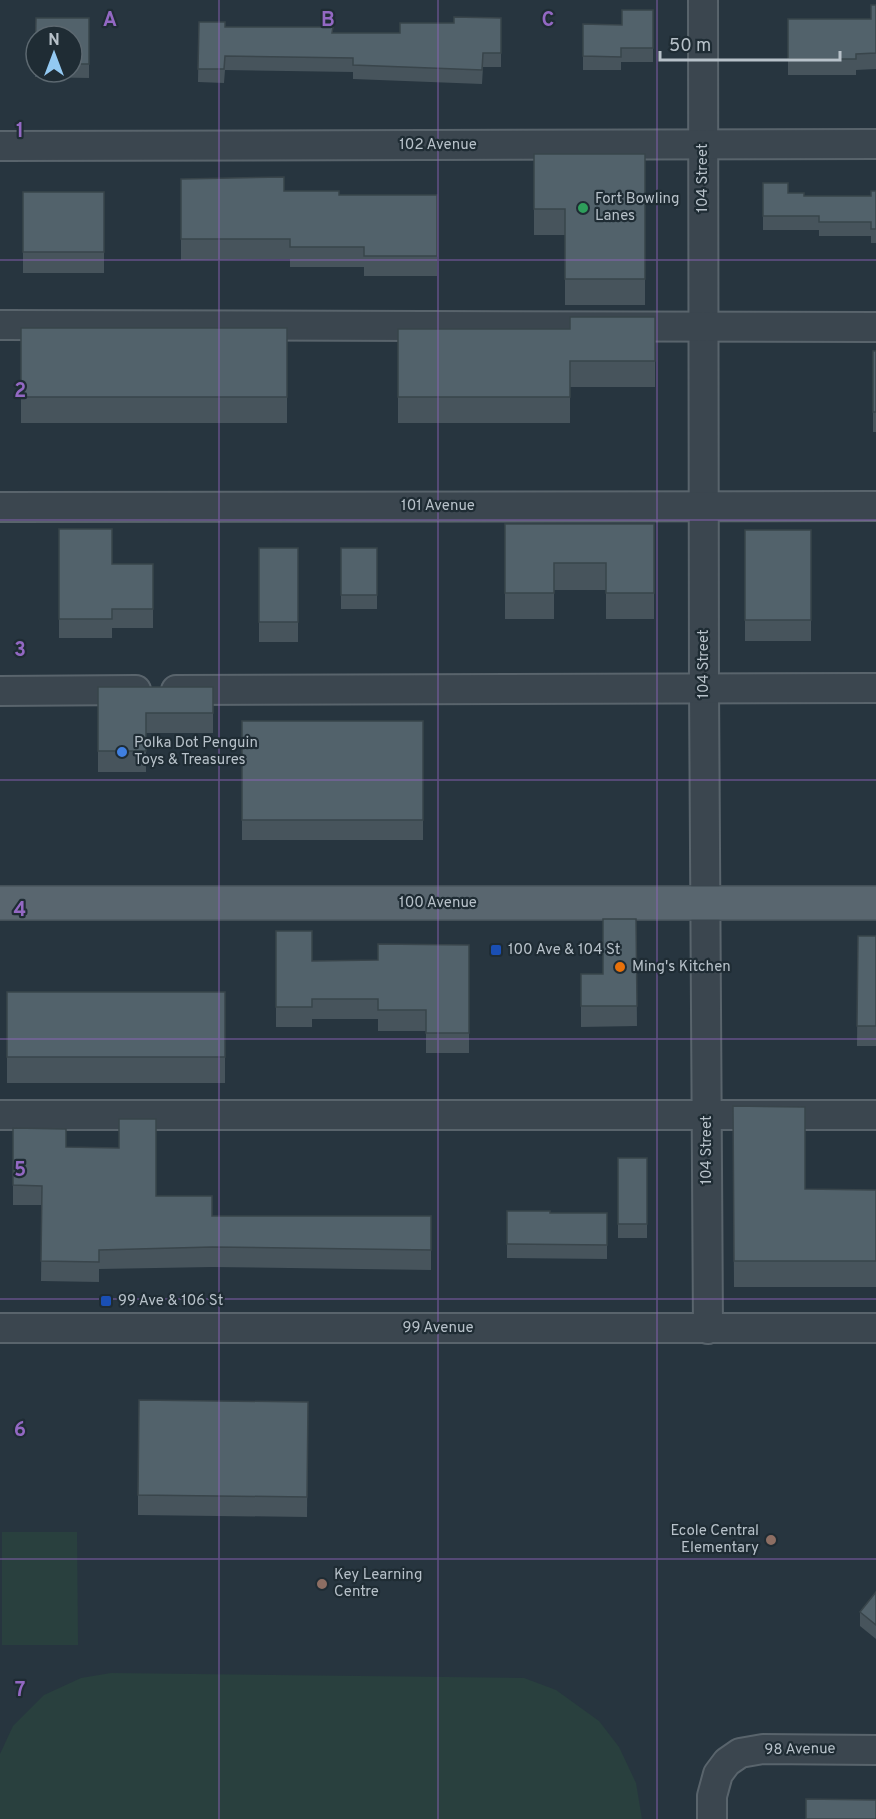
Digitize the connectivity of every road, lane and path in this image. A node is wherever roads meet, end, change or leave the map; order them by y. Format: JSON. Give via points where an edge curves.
{"nodes":[{"id":1,"x":703,"y":0,"type":"edge"},
{"id":2,"x":703,"y":144,"type":"junction"},
{"id":3,"x":876,"y":144,"type":"edge"},
{"id":4,"x":0,"y":146,"type":"edge"},
{"id":5,"x":0,"y":325,"type":"edge"},
{"id":6,"x":704,"y":327,"type":"junction"},
{"id":7,"x":876,"y":327,"type":"edge"},
{"id":8,"x":704,"y":506,"type":"junction"},
{"id":9,"x":876,"y":506,"type":"edge"},
{"id":10,"x":0,"y":507,"type":"edge"},
{"id":11,"x":704,"y":688,"type":"junction"},
{"id":12,"x":876,"y":688,"type":"edge"},
{"id":13,"x":0,"y":691,"type":"edge"},
{"id":14,"x":0,"y":903,"type":"edge"},
{"id":15,"x":706,"y":903,"type":"junction"},
{"id":16,"x":876,"y":903,"type":"edge"},
{"id":17,"x":0,"y":1115,"type":"edge"},
{"id":18,"x":876,"y":1115,"type":"edge"},
{"id":19,"x":706,"y":1116,"type":"junction"},
{"id":20,"x":0,"y":1328,"type":"edge"},
{"id":21,"x":876,"y":1328,"type":"edge"},
{"id":22,"x":708,"y":1329,"type":"junction"},
{"id":23,"x":876,"y":1750,"type":"edge"},
{"id":24,"x":712,"y":1819,"type":"edge"}],
"edges":[{"from":1,"to":2,"type":"street","name":"104 Street"},
{"from":2,"to":3,"type":"street","name":"102 Avenue"},
{"from":2,"to":4,"type":"street","name":"102 Avenue"},
{"from":2,"to":6,"type":"street","name":"104 Street"},
{"from":5,"to":6,"type":"street"},
{"from":6,"to":7,"type":"street"},
{"from":6,"to":8,"type":"street","name":"104 Street"},
{"from":8,"to":9,"type":"street","name":"101 Avenue"},
{"from":8,"to":10,"type":"street","name":"101 Avenue"},
{"from":8,"to":11,"type":"street","name":"104 Street"},
{"from":11,"to":12,"type":"street"},
{"from":11,"to":13,"type":"street"},
{"from":11,"to":15,"type":"street","name":"104 Street"},
{"from":14,"to":15,"type":"main road","name":"100 Avenue"},
{"from":15,"to":16,"type":"main road","name":"100 Avenue"},
{"from":15,"to":19,"type":"street","name":"104 Street"},
{"from":17,"to":19,"type":"street"},
{"from":18,"to":19,"type":"street"},
{"from":19,"to":22,"type":"street","name":"104 Street"},
{"from":20,"to":22,"type":"street","name":"99 Avenue"},
{"from":21,"to":22,"type":"street","name":"99 Avenue"},
{"from":23,"to":24,"type":"street","name":"98 Avenue","via":[[763,1749],[740,1753],[718,1774],[712,1796]]}]}
